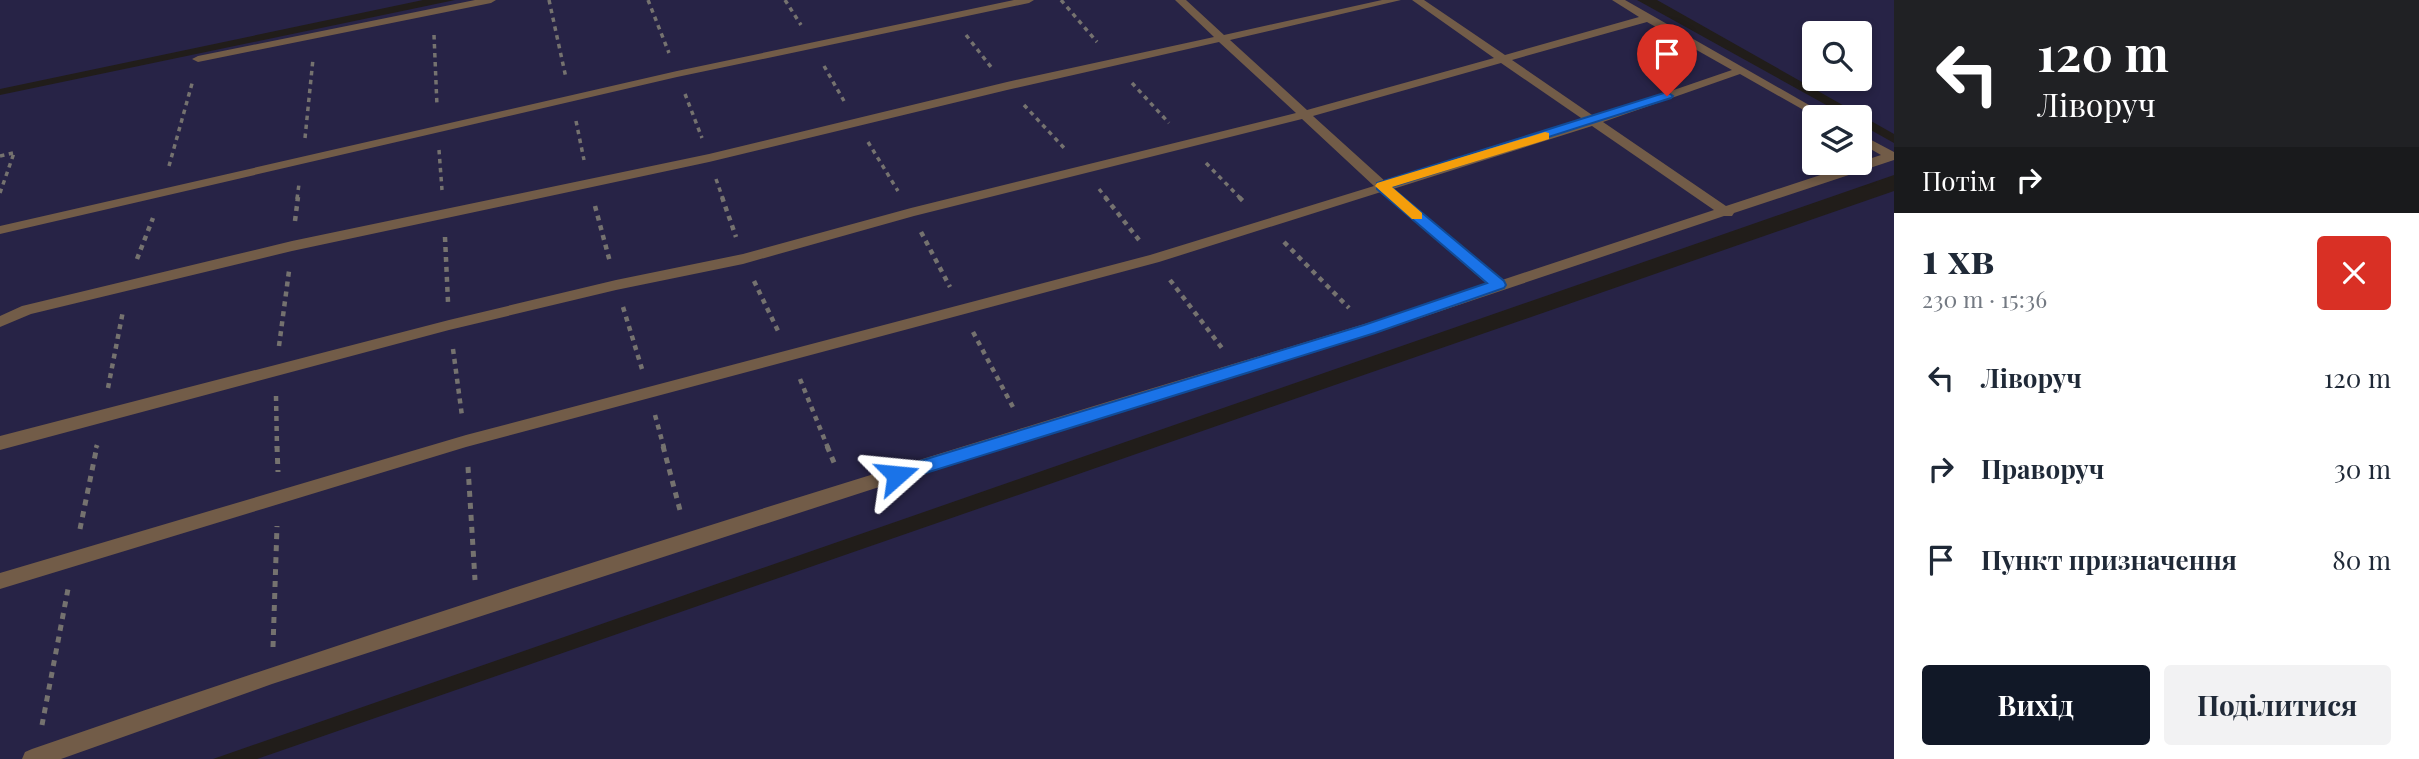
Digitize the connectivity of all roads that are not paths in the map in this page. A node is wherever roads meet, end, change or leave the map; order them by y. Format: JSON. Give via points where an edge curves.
{"nodes":[{"id":1,"x":491,"y":0,"type":"edge"},
{"id":2,"x":1029,"y":0,"type":"edge"},
{"id":3,"x":1180,"y":0,"type":"edge"},
{"id":4,"x":1396,"y":0,"type":"edge"},
{"id":5,"x":1417,"y":0,"type":"edge"},
{"id":6,"x":1617,"y":0,"type":"edge"},
{"id":7,"x":1648,"y":18,"type":"junction"},
{"id":8,"x":1221,"y":39,"type":"junction"},
{"id":9,"x":198,"y":59,"type":"dead end"},
{"id":10,"x":1505,"y":59,"type":"junction"},
{"id":11,"x":1742,"y":70,"type":"junction"},
{"id":12,"x":1803,"y":105,"type":"edge"},
{"id":13,"x":1304,"y":115,"type":"junction"},
{"id":14,"x":1592,"y":122,"type":"junction"},
{"id":15,"x":1872,"y":145,"type":"edge"},
{"id":16,"x":1872,"y":163,"type":"edge"},
{"id":17,"x":1837,"y":175,"type":"edge"},
{"id":18,"x":1382,"y":186,"type":"junction"},
{"id":19,"x":1727,"y":213,"type":"junction"},
{"id":20,"x":0,"y":230,"type":"edge"},
{"id":21,"x":1498,"y":285,"type":"junction"},
{"id":22,"x":0,"y":322,"type":"edge"},
{"id":23,"x":0,"y":443,"type":"edge"},
{"id":24,"x":0,"y":581,"type":"edge"},
{"id":25,"x":32,"y":759,"type":"edge"}],
"edges":[{"from":1,"to":9,"type":"lane"},
{"from":2,"to":20,"type":"lane","via":[[677,74]]},
{"from":3,"to":8,"type":"lane"},
{"from":4,"to":8,"type":"lane"},
{"from":5,"to":10,"type":"lane"},
{"from":6,"to":7,"type":"lane"},
{"from":7,"to":10,"type":"lane"},
{"from":7,"to":11,"type":"lane"},
{"from":8,"to":13,"type":"lane"},
{"from":8,"to":22,"type":"lane","via":[[709,158],[292,246],[27,310]]},
{"from":10,"to":13,"type":"lane"},
{"from":10,"to":14,"type":"lane"},
{"from":11,"to":12,"type":"lane"},
{"from":11,"to":14,"type":"lane"},
{"from":13,"to":18,"type":"lane"},
{"from":13,"to":23,"type":"lane","via":[[911,212],[743,259],[449,325]]},
{"from":14,"to":18,"type":"lane"},
{"from":14,"to":19,"type":"lane"},
{"from":15,"to":16,"type":"lane","via":[[1892,156]]},
{"from":17,"to":19,"type":"lane"},
{"from":18,"to":21,"type":"lane"},
{"from":18,"to":24,"type":"lane","via":[[1154,259],[466,441]]},
{"from":19,"to":21,"type":"lane"},
{"from":21,"to":25,"type":"lane","via":[[465,613]]}]}
